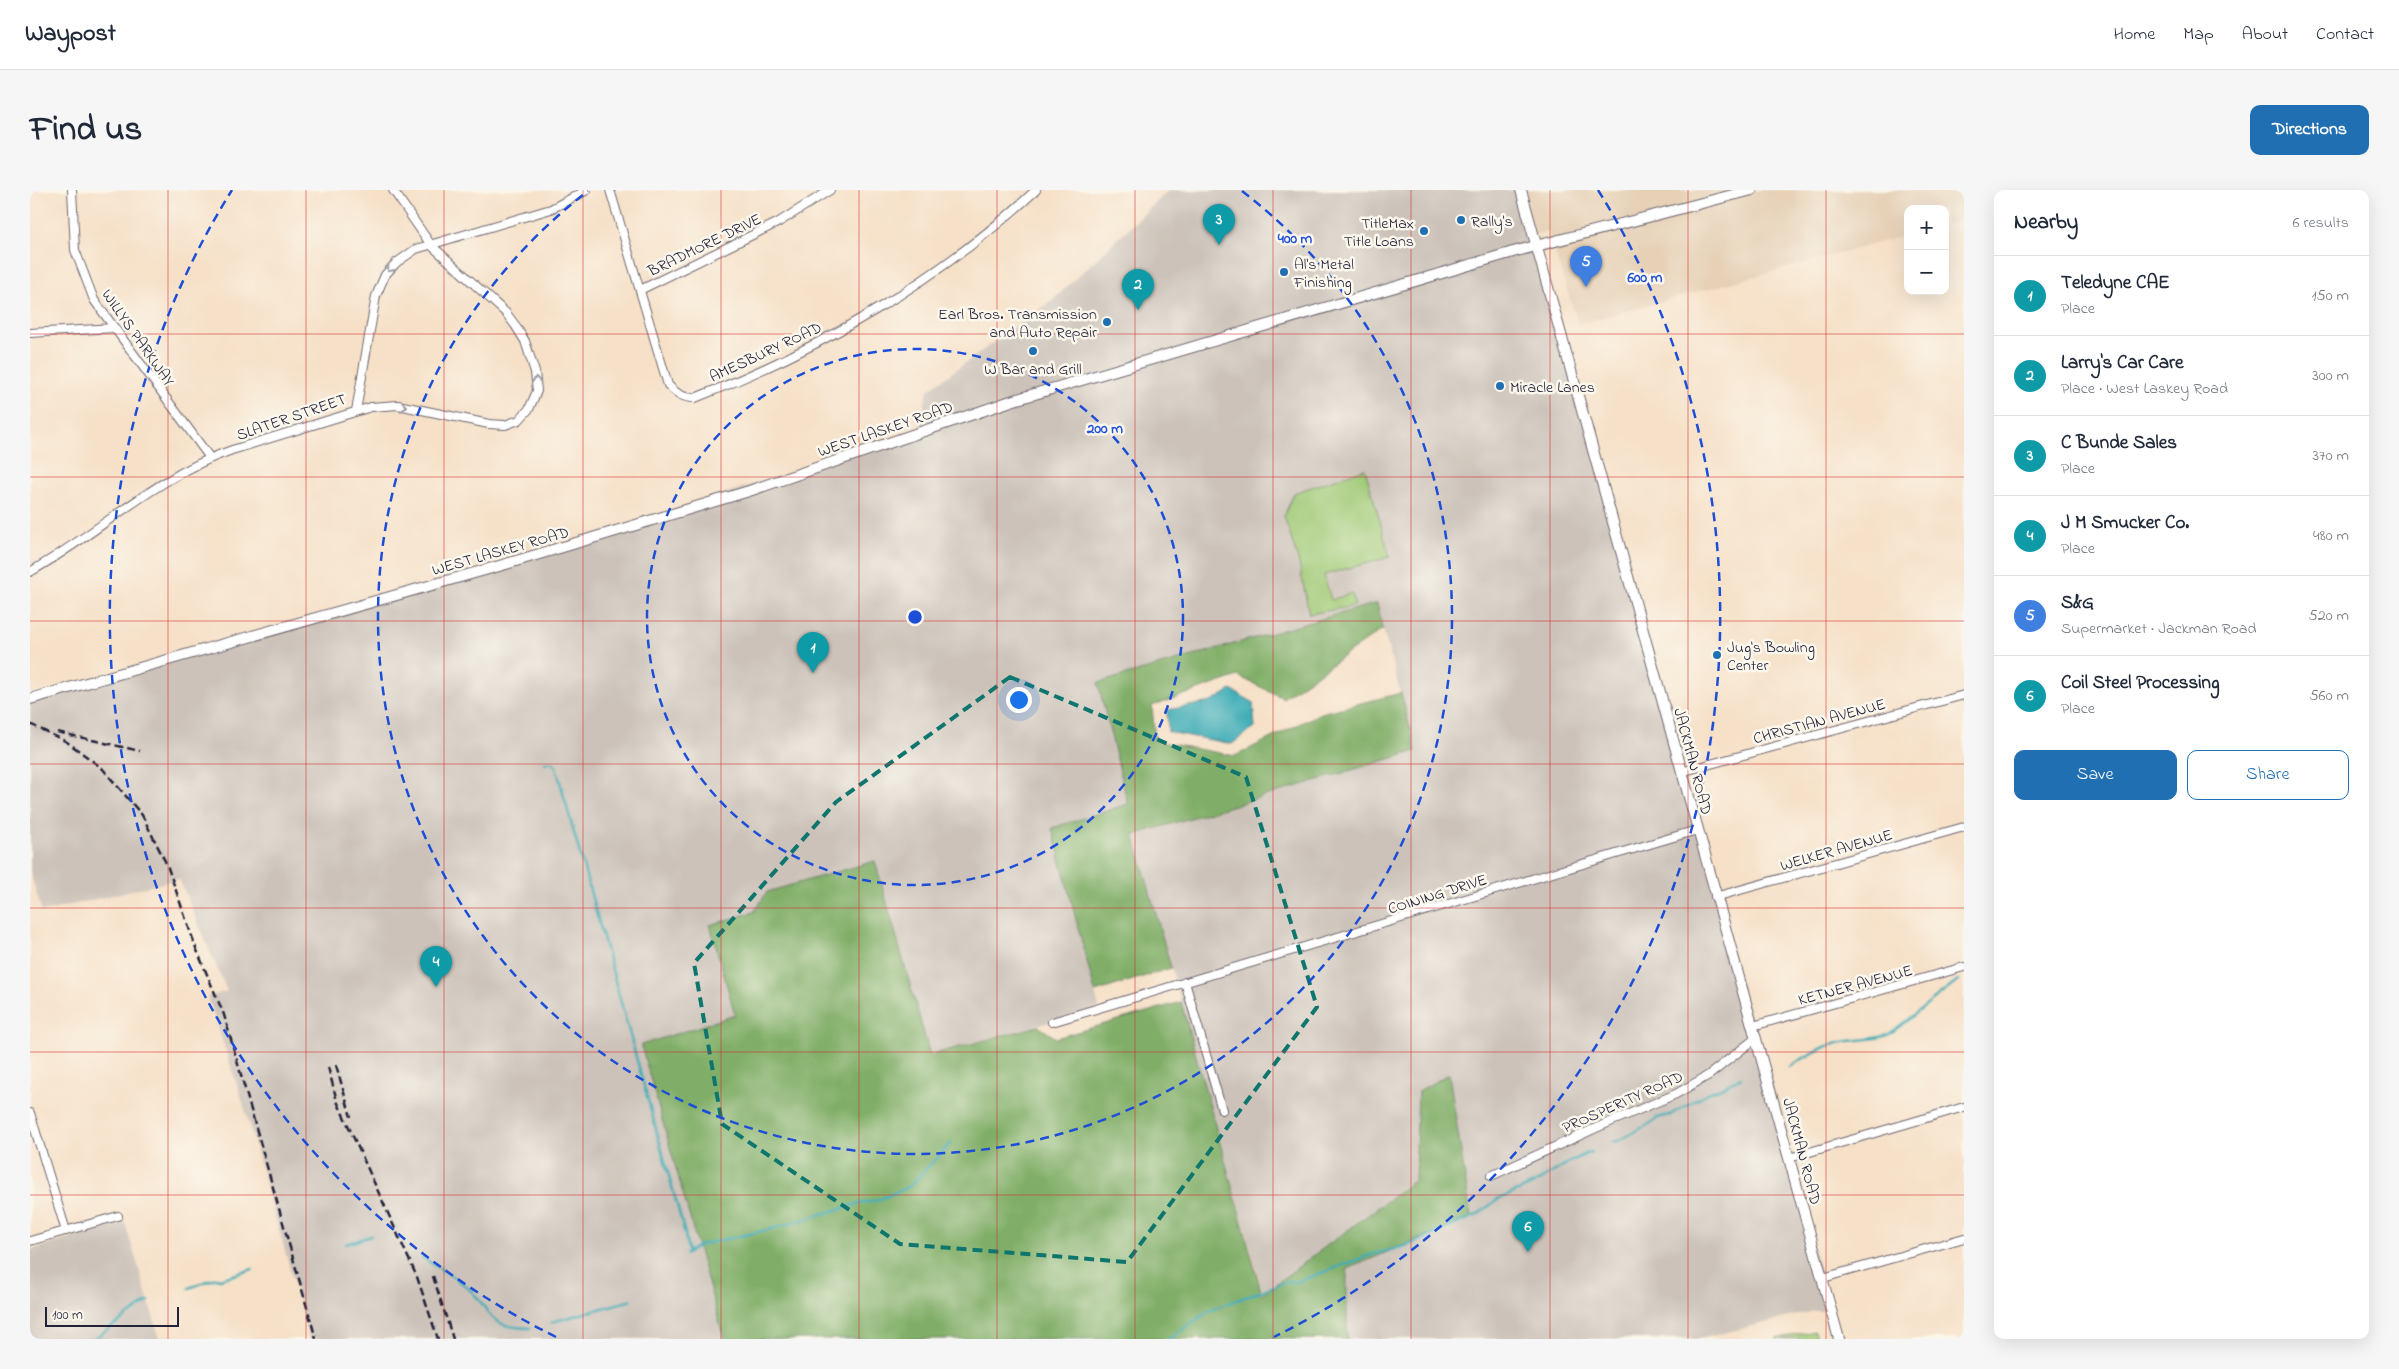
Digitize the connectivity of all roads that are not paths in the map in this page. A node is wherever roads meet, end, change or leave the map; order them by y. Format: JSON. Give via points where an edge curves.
{"nodes":[{"id":1,"x":72,"y":190,"type":"edge"},
{"id":2,"x":393,"y":190,"type":"edge"},
{"id":3,"x":587,"y":190,"type":"edge"},
{"id":4,"x":610,"y":190,"type":"edge"},
{"id":5,"x":830,"y":190,"type":"edge"},
{"id":6,"x":1036,"y":190,"type":"edge"},
{"id":7,"x":1521,"y":190,"type":"edge"},
{"id":8,"x":1752,"y":190,"type":"edge"},
{"id":9,"x":431,"y":245,"type":"junction"},
{"id":10,"x":1537,"y":245,"type":"junction"},
{"id":11,"x":640,"y":290,"type":"junction"},
{"id":12,"x":114,"y":328,"type":"junction"},
{"id":13,"x":30,"y":333,"type":"edge"},
{"id":14,"x":356,"y":411,"type":"junction"},
{"id":15,"x":210,"y":458,"type":"junction"},
{"id":16,"x":30,"y":572,"type":"edge"},
{"id":17,"x":1964,"y":695,"type":"edge"},
{"id":18,"x":30,"y":699,"type":"edge"},
{"id":19,"x":1681,"y":772,"type":"junction"},
{"id":20,"x":1964,"y":827,"type":"edge"},
{"id":21,"x":1697,"y":830,"type":"junction"},
{"id":22,"x":1715,"y":897,"type":"junction"},
{"id":23,"x":1964,"y":967,"type":"edge"},
{"id":24,"x":1185,"y":982,"type":"junction"},
{"id":25,"x":1052,"y":1022,"type":"dead end"},
{"id":26,"x":1753,"y":1026,"type":"junction"},
{"id":27,"x":1756,"y":1038,"type":"junction"},
{"id":28,"x":1964,"y":1107,"type":"edge"},
{"id":29,"x":1222,"y":1110,"type":"dead end"},
{"id":30,"x":30,"y":1112,"type":"edge"},
{"id":31,"x":1789,"y":1158,"type":"junction"},
{"id":32,"x":1492,"y":1176,"type":"dead end"},
{"id":33,"x":118,"y":1216,"type":"dead end"},
{"id":34,"x":66,"y":1231,"type":"junction"},
{"id":35,"x":1964,"y":1238,"type":"edge"},
{"id":36,"x":30,"y":1241,"type":"edge"},
{"id":37,"x":1823,"y":1278,"type":"junction"},
{"id":38,"x":1839,"y":1339,"type":"edge"}],
"edges":[{"from":1,"to":12,"type":"street","name":"WILLYS PARKWAY","via":[[73,234],[79,265],[94,300]]},
{"from":2,"to":9,"type":"street"},
{"from":3,"to":9,"type":"street","name":"SLATER STREET","via":[[551,209]]},
{"from":4,"to":11,"type":"street","name":"AMESBURY ROAD"},
{"from":5,"to":11,"type":"street","name":"BRADMORE DRIVE","via":[[779,222]]},
{"from":6,"to":11,"type":"street","name":"AMESBURY ROAD","via":[[985,234],[883,304],[788,358],[695,398],[686,398],[668,385]]},
{"from":7,"to":10,"type":"main road","name":"JACKMAN ROAD"},
{"from":8,"to":10,"type":"main road","name":"WEST LASKEY ROAD"},
{"from":9,"to":14,"type":"street","name":"SLATER STREET","one_way":true,"via":[[408,253],[381,282]]},
{"from":14,"to":9,"type":"street","one_way":true,"via":[[398,406],[505,425],[519,420],[533,403],[537,391],[535,372],[526,341],[516,324]]},
{"from":10,"to":18,"type":"main road","name":"WEST LASKEY ROAD","via":[[1011,401],[749,491],[506,564]]},
{"from":10,"to":19,"type":"main road","name":"JACKMAN ROAD"},
{"from":12,"to":13,"type":"street"},
{"from":12,"to":15,"type":"street","name":"WILLYS PARKWAY"},
{"from":14,"to":15,"type":"street","name":"SLATER STREET"},
{"from":15,"to":16,"type":"street","name":"SLATER STREET","via":[[151,490]]},
{"from":17,"to":19,"type":"street","name":"CHRISTIAN AVENUE"},
{"from":19,"to":21,"type":"main road","name":"JACKMAN ROAD"},
{"from":20,"to":22,"type":"street","name":"WELKER AVENUE"},
{"from":21,"to":22,"type":"main road","name":"JACKMAN ROAD"},
{"from":21,"to":24,"type":"street","name":"COINING DRIVE"},
{"from":22,"to":26,"type":"main road","name":"JACKMAN ROAD"},
{"from":23,"to":26,"type":"street","name":"KETNER AVENUE"},
{"from":24,"to":25,"type":"street","name":"COINING DRIVE"},
{"from":24,"to":29,"type":"street"},
{"from":26,"to":27,"type":"main road","name":"JACKMAN ROAD"},
{"from":27,"to":31,"type":"main road","name":"JACKMAN ROAD"},
{"from":27,"to":32,"type":"street","name":"PROSPERITY ROAD","via":[[1709,1074],[1676,1094]]},
{"from":28,"to":31,"type":"street"},
{"from":30,"to":34,"type":"street"},
{"from":31,"to":37,"type":"main road","name":"JACKMAN ROAD"},
{"from":33,"to":34,"type":"street"},
{"from":34,"to":36,"type":"street"},
{"from":35,"to":37,"type":"street"},
{"from":37,"to":38,"type":"main road","name":"JACKMAN ROAD"}]}
